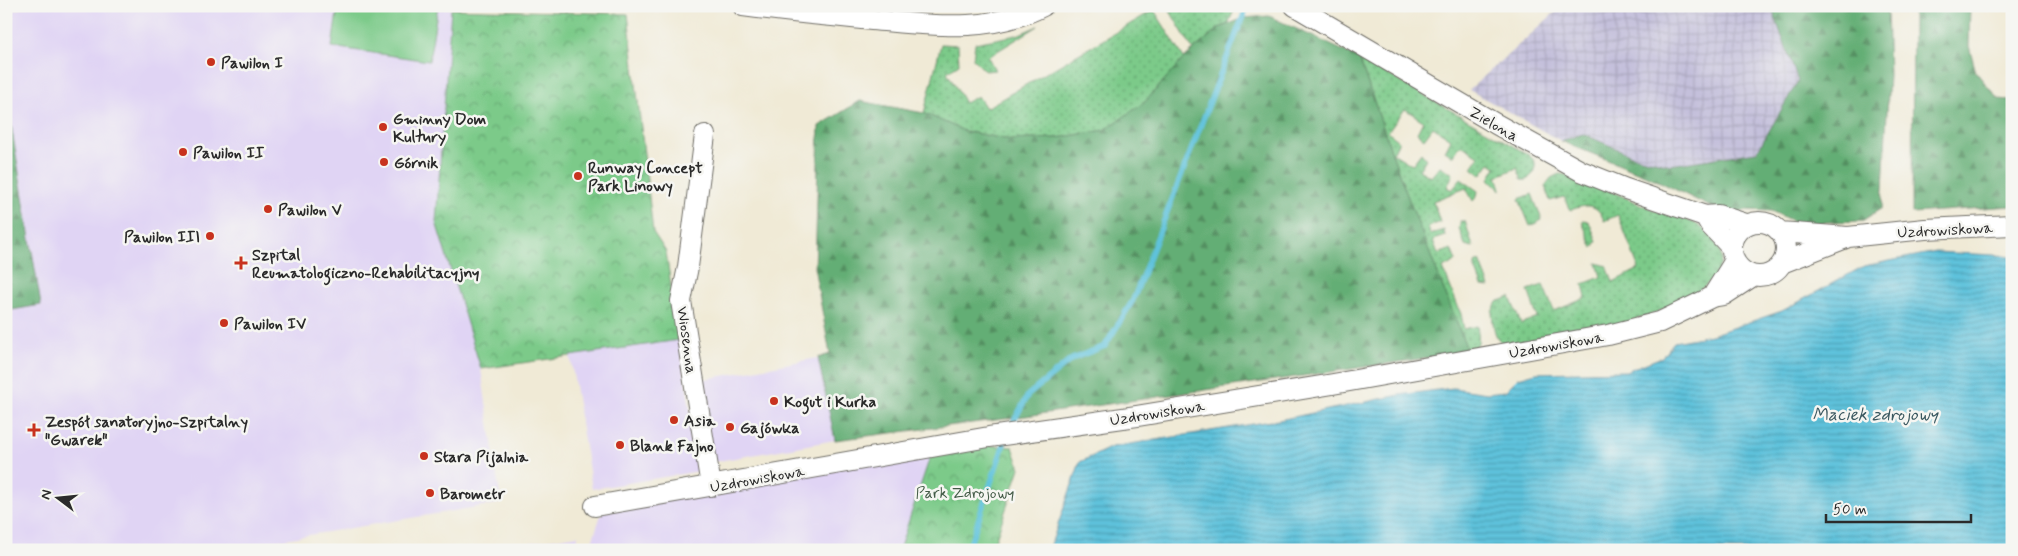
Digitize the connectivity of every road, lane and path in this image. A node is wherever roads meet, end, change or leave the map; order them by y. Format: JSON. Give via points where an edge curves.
{"nodes":[{"id":1,"x":743,"y":6,"type":"edge"},
{"id":2,"x":1043,"y":6,"type":"edge"},
{"id":3,"x":1294,"y":6,"type":"edge"},
{"id":4,"x":705,"y":135,"type":"dead end"},
{"id":5,"x":1705,"y":216,"type":"junction"},
{"id":6,"x":1746,"y":224,"type":"junction"},
{"id":7,"x":2012,"y":225,"type":"edge"},
{"id":8,"x":1780,"y":232,"type":"junction"},
{"id":9,"x":1848,"y":237,"type":"junction"},
{"id":10,"x":1733,"y":254,"type":"junction"},
{"id":11,"x":1782,"y":263,"type":"junction"},
{"id":12,"x":1753,"y":276,"type":"junction"},
{"id":13,"x":1712,"y":296,"type":"junction"},
{"id":14,"x":711,"y":486,"type":"junction"},
{"id":15,"x":595,"y":506,"type":"dead end"}],
"edges":[{"from":1,"to":2,"type":"street","via":[[958,27],[998,22]]},
{"from":3,"to":5,"type":"street","name":"Zielona","via":[[1581,171],[1626,190]]},
{"from":4,"to":14,"type":"street","name":"Wiosenna","via":[[681,301]]},
{"from":5,"to":6,"type":"street","name":"Zielona","via":[[1718,215]]},
{"from":5,"to":10,"type":"street"},
{"from":6,"to":8,"type":"street","via":[[1763,222]]},
{"from":6,"to":10,"type":"street","via":[[1734,237]]},
{"from":7,"to":9,"type":"street","name":"Uzdrowiskowa"},
{"from":8,"to":9,"type":"street","name":"Uzdrowiskowa"},
{"from":8,"to":11,"type":"street","via":[[1786,244]]},
{"from":9,"to":11,"type":"street","name":"Uzdrowiskowa"},
{"from":10,"to":12,"type":"street","via":[[1742,271]]},
{"from":10,"to":13,"type":"street"},
{"from":11,"to":12,"type":"street","via":[[1767,275]]},
{"from":12,"to":13,"type":"street","name":"Uzdrowiskowa","via":[[1724,295]]},
{"from":13,"to":14,"type":"street","name":"Uzdrowiskowa","via":[[1660,322],[1608,335],[1333,384],[989,437]]},
{"from":14,"to":15,"type":"street","name":"Uzdrowiskowa"}]}
